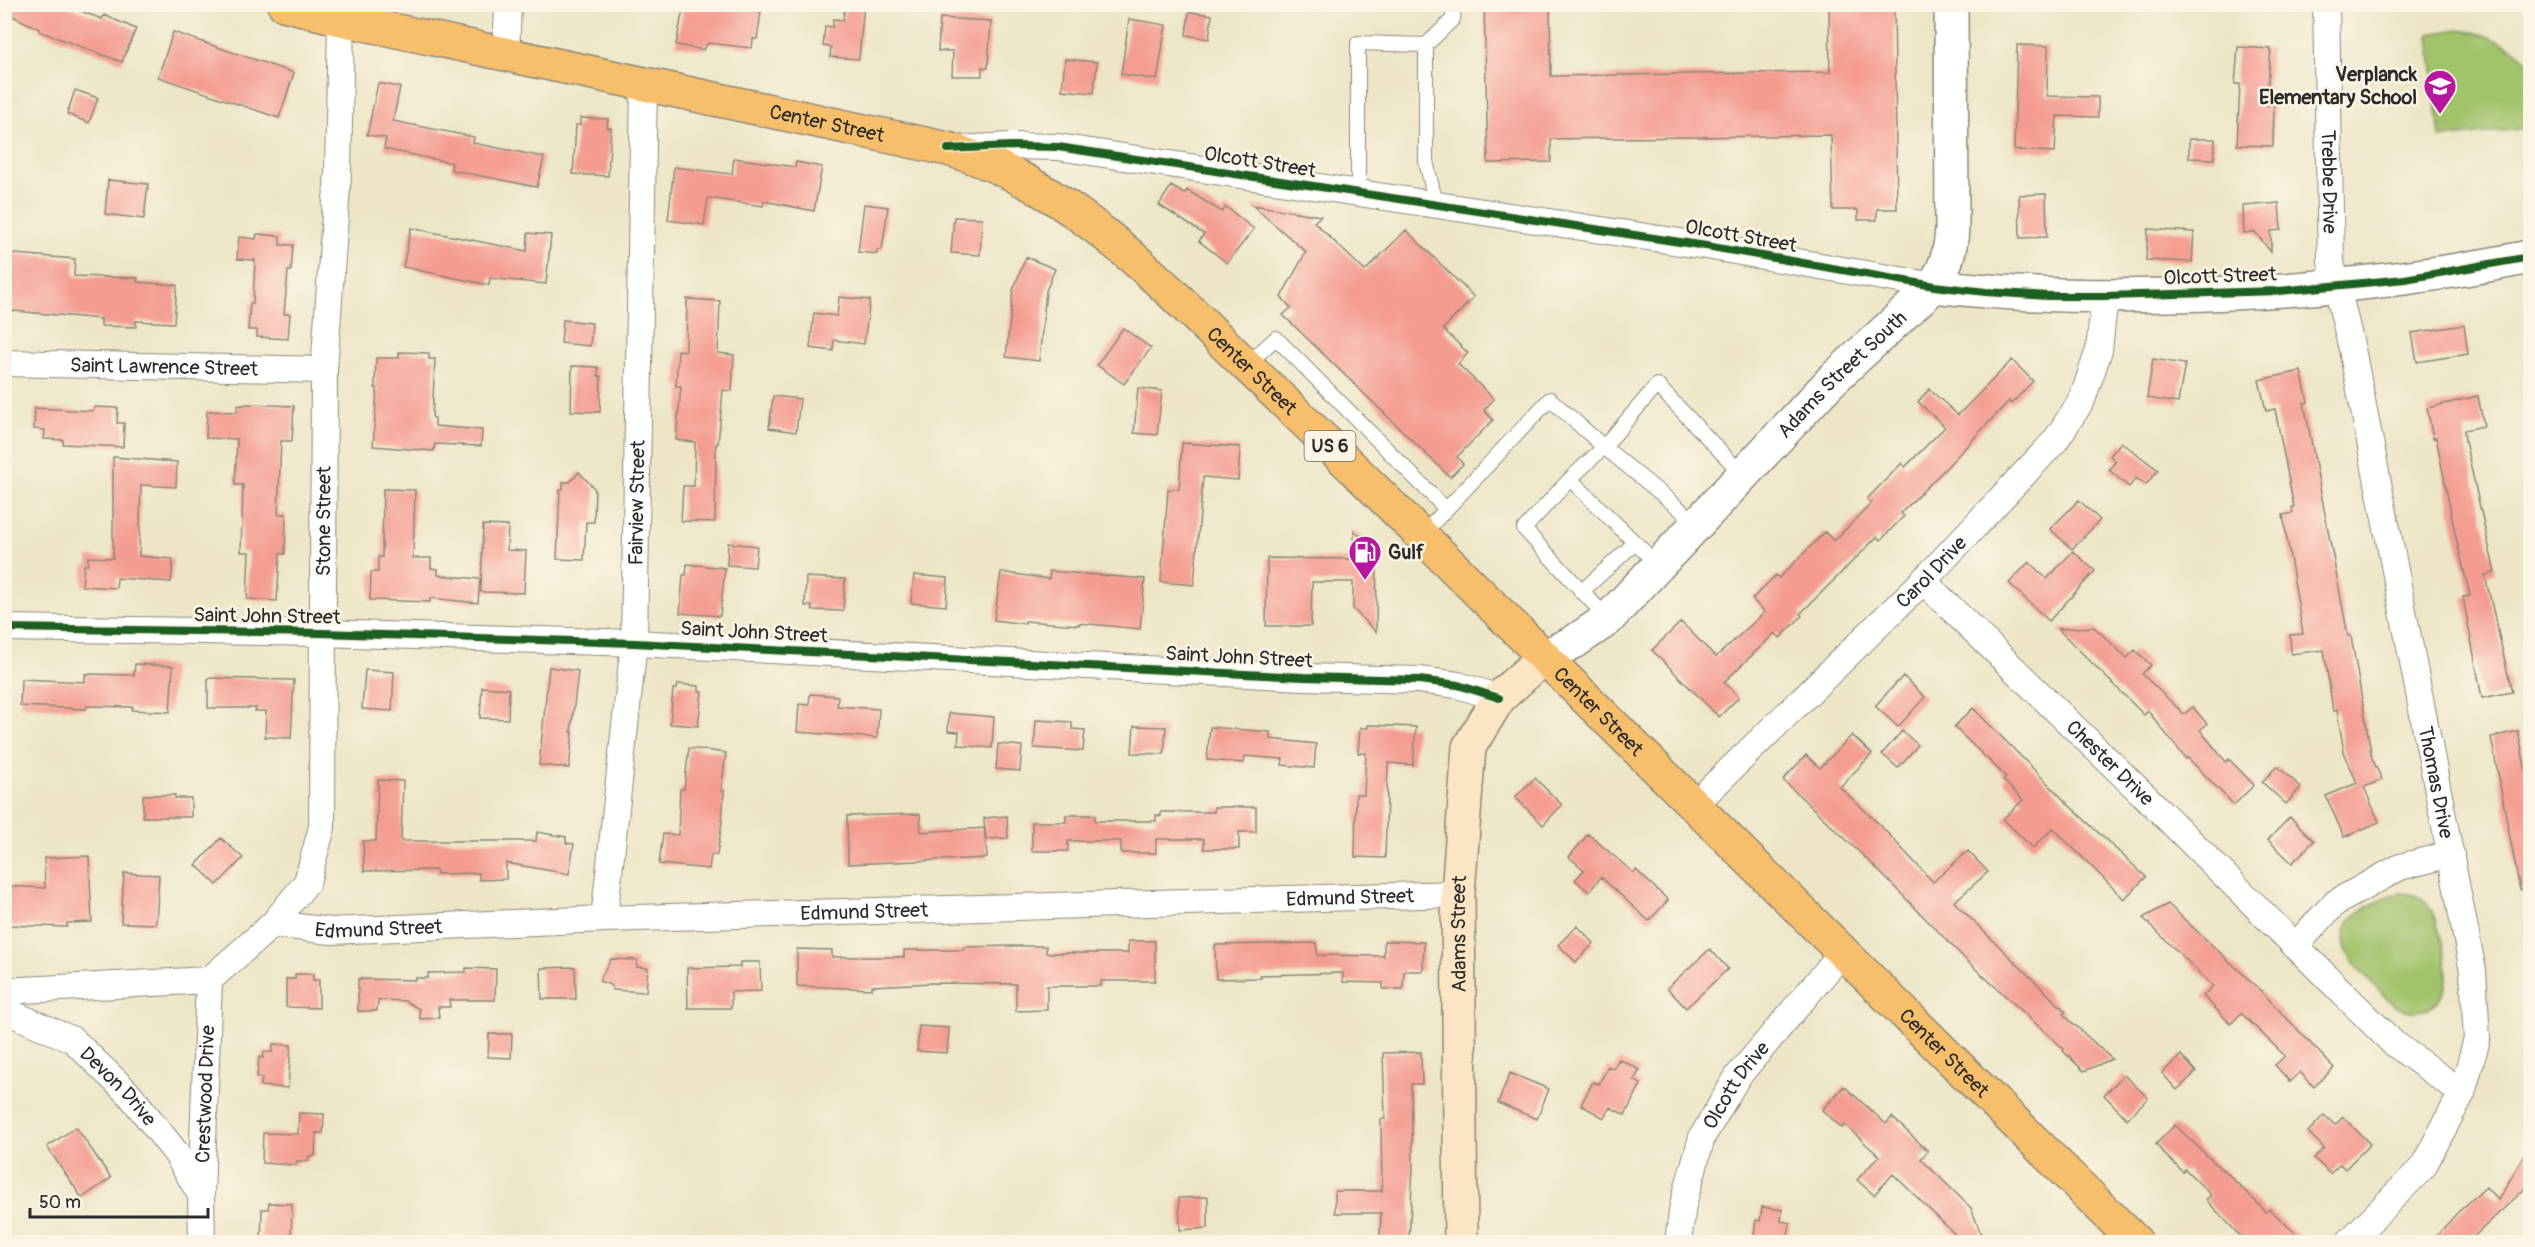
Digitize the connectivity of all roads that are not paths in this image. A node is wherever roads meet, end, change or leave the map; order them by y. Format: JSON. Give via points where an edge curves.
{"nodes":[{"id":1,"x":284,"y":4,"type":"edge"},
{"id":2,"x":508,"y":4,"type":"edge"},
{"id":3,"x":1454,"y":4,"type":"edge"},
{"id":4,"x":1951,"y":4,"type":"edge"},
{"id":5,"x":2326,"y":4,"type":"edge"},
{"id":6,"x":341,"y":19,"type":"junction"},
{"id":7,"x":1426,"y":45,"type":"junction"},
{"id":8,"x":506,"y":55,"type":"junction"},
{"id":9,"x":644,"y":84,"type":"junction"},
{"id":10,"x":948,"y":149,"type":"junction"},
{"id":11,"x":1358,"y":193,"type":"junction"},
{"id":12,"x":1436,"y":205,"type":"junction"},
{"id":13,"x":2530,"y":257,"type":"edge"},
{"id":14,"x":1934,"y":286,"type":"junction"},
{"id":15,"x":2337,"y":287,"type":"junction"},
{"id":16,"x":2104,"y":296,"type":"junction"},
{"id":17,"x":4,"y":363,"type":"edge"},
{"id":18,"x":1246,"y":365,"type":"junction"},
{"id":19,"x":324,"y":370,"type":"junction"},
{"id":20,"x":1604,"y":447,"type":"junction"},
{"id":21,"x":1743,"y":476,"type":"junction"},
{"id":22,"x":1570,"y":479,"type":"junction"},
{"id":23,"x":1446,"y":509,"type":"junction"},
{"id":24,"x":1698,"y":524,"type":"junction"},
{"id":25,"x":1422,"y":535,"type":"junction"},
{"id":26,"x":1635,"y":543,"type":"junction"},
{"id":27,"x":1659,"y":566,"type":"junction"},
{"id":28,"x":1923,"y":581,"type":"junction"},
{"id":29,"x":1581,"y":592,"type":"junction"},
{"id":30,"x":1608,"y":619,"type":"junction"},
{"id":31,"x":4,"y":628,"type":"edge"},
{"id":32,"x":321,"y":633,"type":"junction"},
{"id":33,"x":634,"y":643,"type":"junction"},
{"id":34,"x":1545,"y":656,"type":"junction"},
{"id":35,"x":1498,"y":698,"type":"junction"},
{"id":36,"x":1693,"y":806,"type":"junction"},
{"id":37,"x":2451,"y":854,"type":"junction"},
{"id":38,"x":1458,"y":894,"type":"junction"},
{"id":39,"x":604,"y":919,"type":"junction"},
{"id":40,"x":273,"y":924,"type":"junction"},
{"id":41,"x":2295,"y":946,"type":"junction"},
{"id":42,"x":1842,"y":953,"type":"junction"},
{"id":43,"x":209,"y":980,"type":"junction"},
{"id":44,"x":4,"y":991,"type":"edge"},
{"id":45,"x":4,"y":1010,"type":"edge"},
{"id":46,"x":2462,"y":1094,"type":"junction"},
{"id":47,"x":201,"y":1196,"type":"junction"},
{"id":48,"x":202,"y":1242,"type":"edge"},
{"id":49,"x":1461,"y":1242,"type":"edge"},
{"id":50,"x":1678,"y":1242,"type":"edge"},
{"id":51,"x":2136,"y":1242,"type":"edge"},
{"id":52,"x":2349,"y":1242,"type":"edge"}],
"edges":[{"from":1,"to":6,"type":"main road","name":"Center Street","number":"US 6"},
{"from":2,"to":8,"type":"street"},
{"from":3,"to":7,"type":"lane","via":[[1453,20]]},
{"from":4,"to":14,"type":"street","name":"Adams Street South","via":[[1951,243],[1943,272]]},
{"from":5,"to":15,"type":"street","name":"Trebbe Drive","via":[[2329,240]]},
{"from":6,"to":8,"type":"main road","name":"Center Street","number":"US 6"},
{"from":6,"to":19,"type":"street","name":"Stone Street","via":[[338,173]]},
{"from":7,"to":11,"type":"lane","via":[[1358,43]]},
{"from":7,"to":12,"type":"lane","via":[[1426,161]]},
{"from":8,"to":9,"type":"main road","name":"Center Street","number":"US 6"},
{"from":9,"to":10,"type":"main road","name":"Center Street","number":"US 6"},
{"from":9,"to":33,"type":"street","name":"Fairview Street"},
{"from":10,"to":11,"type":"street","name":"Olcott Street","via":[[1058,147]]},
{"from":10,"to":18,"type":"main road","name":"Center Street","number":"US 6","via":[[1015,174],[1082,218],[1171,293]]},
{"from":11,"to":12,"type":"street","name":"Olcott Street"},
{"from":12,"to":14,"type":"street","name":"Olcott Street"},
{"from":13,"to":15,"type":"street","name":"Olcott Street","via":[[2457,272]]},
{"from":14,"to":16,"type":"street","name":"Olcott Street","via":[[2038,296]]},
{"from":14,"to":21,"type":"street","name":"Adams Street South","via":[[1831,381]]},
{"from":15,"to":16,"type":"street","name":"Olcott Street"},
{"from":15,"to":37,"type":"street","name":"Thomas Drive"},
{"from":16,"to":28,"type":"street","name":"Carol Drive","via":[[2099,350],[2082,400],[2055,441]]},
{"from":17,"to":19,"type":"street","name":"Saint Lawrence Street"},
{"from":18,"to":23,"type":"lane","via":[[1276,338]]},
{"from":18,"to":25,"type":"main road","name":"Center Street","number":"US 6"},
{"from":19,"to":32,"type":"street","name":"Stone Street"},
{"from":20,"to":21,"type":"lane","via":[[1657,385]]},
{"from":20,"to":22,"type":"lane"},
{"from":20,"to":23,"type":"lane","via":[[1550,399]]},
{"from":20,"to":24,"type":"lane"},
{"from":21,"to":24,"type":"street","name":"Adams Street South"},
{"from":22,"to":26,"type":"lane"},
{"from":22,"to":29,"type":"lane","via":[[1524,529]]},
{"from":23,"to":25,"type":"lane"},
{"from":24,"to":27,"type":"street","name":"Adams Street South"},
{"from":25,"to":34,"type":"main road","name":"Center Street","number":"US 6"},
{"from":26,"to":27,"type":"lane"},
{"from":26,"to":29,"type":"lane"},
{"from":27,"to":30,"type":"street","name":"Adams Street South"},
{"from":28,"to":36,"type":"street","name":"Carol Drive"},
{"from":28,"to":41,"type":"street","name":"Chester Drive"},
{"from":29,"to":30,"type":"lane"},
{"from":30,"to":34,"type":"street","name":"Adams Street South"},
{"from":31,"to":32,"type":"street","name":"Saint John Street"},
{"from":32,"to":33,"type":"street","name":"Saint John Street"},
{"from":32,"to":40,"type":"street","name":"Stone Street","via":[[322,827],[307,882]]},
{"from":33,"to":35,"type":"street","name":"Saint John Street","via":[[1419,680],[1458,685]]},
{"from":33,"to":39,"type":"street","name":"Fairview Street"},
{"from":34,"to":35,"type":"main road","name":"Adams Street"},
{"from":34,"to":36,"type":"main road","name":"Center Street","number":"US 6"},
{"from":35,"to":38,"type":"main road","name":"Adams Street","via":[[1469,747]]},
{"from":36,"to":42,"type":"main road","name":"Center Street","number":"US 6"},
{"from":37,"to":41,"type":"street","via":[[2400,867],[2335,903]]},
{"from":37,"to":46,"type":"street","name":"Thomas Drive","via":[[2473,971],[2477,1039]]},
{"from":38,"to":39,"type":"street","name":"Edmund Street"},
{"from":38,"to":49,"type":"main road","name":"Adams Street"},
{"from":39,"to":40,"type":"street","name":"Edmund Street","via":[[331,931]]},
{"from":40,"to":43,"type":"street","name":"Stone Street"},
{"from":41,"to":46,"type":"street","name":"Chester Drive","via":[[2392,1042]]},
{"from":42,"to":50,"type":"street","name":"Olcott Drive","via":[[1738,1076],[1702,1137],[1683,1205]]},
{"from":42,"to":51,"type":"main road","name":"Center Street","number":"US 6"},
{"from":43,"to":44,"type":"street"},
{"from":43,"to":47,"type":"street","name":"Crestwood Drive"},
{"from":45,"to":47,"type":"street","name":"Devon Drive","via":[[81,1048],[130,1096],[176,1153]]},
{"from":46,"to":52,"type":"street","name":"Thomas Drive","via":[[2423,1167]]},
{"from":47,"to":48,"type":"street","name":"Crestwood Drive"}]}
